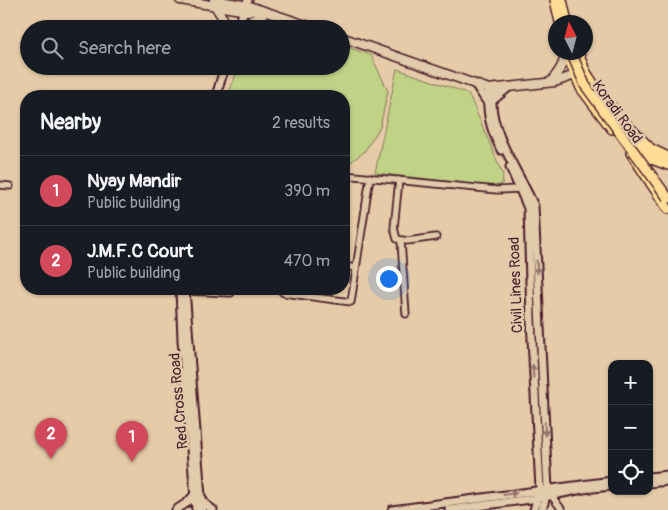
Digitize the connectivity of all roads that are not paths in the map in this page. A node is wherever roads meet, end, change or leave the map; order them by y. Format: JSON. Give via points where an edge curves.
{"nodes":[{"id":1,"x":180,"y":0,"type":"edge"},
{"id":2,"x":555,"y":0,"type":"edge"},
{"id":3,"x":562,"y":0,"type":"edge"},
{"id":4,"x":215,"y":3,"type":"edge"},
{"id":5,"x":247,"y":5,"type":"edge"},
{"id":6,"x":263,"y":11,"type":"junction"},
{"id":7,"x":562,"y":15,"type":"edge"},
{"id":8,"x":564,"y":15,"type":"edge"},
{"id":9,"x":225,"y":20,"type":"edge"},
{"id":10,"x":241,"y":20,"type":"edge"},
{"id":11,"x":243,"y":20,"type":"edge"},
{"id":12,"x":251,"y":20,"type":"edge"},
{"id":13,"x":290,"y":20,"type":"edge"},
{"id":14,"x":350,"y":40,"type":"edge"},
{"id":15,"x":564,"y":60,"type":"edge"},
{"id":16,"x":569,"y":60,"type":"edge"},
{"id":17,"x":574,"y":60,"type":"edge"},
{"id":18,"x":579,"y":60,"type":"edge"},
{"id":19,"x":580,"y":60,"type":"edge"},
{"id":20,"x":585,"y":71,"type":"junction"},
{"id":21,"x":222,"y":75,"type":"edge"},
{"id":22,"x":226,"y":75,"type":"edge"},
{"id":23,"x":575,"y":75,"type":"junction"},
{"id":24,"x":551,"y":82,"type":"junction"},
{"id":25,"x":475,"y":84,"type":"junction"},
{"id":26,"x":509,"y":87,"type":"junction"},
{"id":27,"x":492,"y":88,"type":"junction"},
{"id":28,"x":218,"y":90,"type":"edge"},
{"id":29,"x":222,"y":90,"type":"edge"},
{"id":30,"x":489,"y":102,"type":"junction"},
{"id":31,"x":608,"y":123,"type":"junction"},
{"id":32,"x":665,"y":160,"type":"edge"},
{"id":33,"x":350,"y":175,"type":"edge"},
{"id":34,"x":370,"y":177,"type":"junction"},
{"id":35,"x":399,"y":180,"type":"junction"},
{"id":36,"x":0,"y":185,"type":"edge"},
{"id":37,"x":10,"y":186,"type":"dead end"},
{"id":38,"x":520,"y":189,"type":"junction"},
{"id":39,"x":668,"y":189,"type":"edge"},
{"id":40,"x":668,"y":198,"type":"edge"},
{"id":41,"x":668,"y":209,"type":"edge"},
{"id":42,"x":436,"y":236,"type":"dead end"},
{"id":43,"x":401,"y":241,"type":"junction"},
{"id":44,"x":350,"y":267,"type":"edge"},
{"id":45,"x":356,"y":268,"type":"junction"},
{"id":46,"x":183,"y":295,"type":"edge"},
{"id":47,"x":299,"y":295,"type":"edge"},
{"id":48,"x":406,"y":314,"type":"dead end"},
{"id":49,"x":668,"y":475,"type":"edge"},
{"id":50,"x":653,"y":477,"type":"edge"},
{"id":51,"x":668,"y":481,"type":"edge"},
{"id":52,"x":608,"y":482,"type":"edge"},
{"id":53,"x":653,"y":483,"type":"edge"},
{"id":54,"x":608,"y":486,"type":"edge"},
{"id":55,"x":540,"y":490,"type":"junction"},
{"id":56,"x":197,"y":494,"type":"junction"},
{"id":57,"x":546,"y":495,"type":"junction"},
{"id":58,"x":176,"y":510,"type":"edge"},
{"id":59,"x":196,"y":510,"type":"edge"},
{"id":60,"x":202,"y":510,"type":"edge"},
{"id":61,"x":213,"y":510,"type":"edge"},
{"id":62,"x":392,"y":510,"type":"edge"},
{"id":63,"x":449,"y":510,"type":"edge"},
{"id":64,"x":534,"y":510,"type":"edge"},
{"id":65,"x":542,"y":510,"type":"edge"},
{"id":66,"x":562,"y":510,"type":"edge"}],
"edges":[{"from":1,"to":4,"type":"main road"},
{"from":2,"to":7,"type":"main road"},
{"from":3,"to":8,"type":"main road"},
{"from":4,"to":5,"type":"main road"},
{"from":4,"to":9,"type":"main road"},
{"from":5,"to":6,"type":"main road"},
{"from":5,"to":10,"type":"street"},
{"from":5,"to":11,"type":"street"},
{"from":6,"to":12,"type":"main road"},
{"from":6,"to":13,"type":"main road"},
{"from":14,"to":25,"type":"main road"},
{"from":15,"to":24,"type":"main road"},
{"from":16,"to":23,"type":"main road","name":"Koradi Road"},
{"from":17,"to":40,"type":"main road","bridge":true,"via":[[585,85]]},
{"from":18,"to":39,"type":"main road","bridge":true,"via":[[588,84]]},
{"from":19,"to":20,"type":"main road"},
{"from":20,"to":23,"type":"main road"},
{"from":20,"to":32,"type":"main road","via":[[626,124]]},
{"from":21,"to":28,"type":"street"},
{"from":22,"to":29,"type":"street"},
{"from":23,"to":24,"type":"main road"},
{"from":23,"to":31,"type":"main road","name":"Koradi Road"},
{"from":24,"to":26,"type":"main road"},
{"from":25,"to":27,"type":"main road"},
{"from":25,"to":30,"type":"street"},
{"from":26,"to":27,"type":"main road"},
{"from":26,"to":30,"type":"street"},
{"from":27,"to":30,"type":"street"},
{"from":30,"to":38,"type":"street","name":"Civil Lines Road","via":[[490,124]]},
{"from":30,"to":57,"type":"street","one_way":true,"via":[[507,154],[534,206]]},
{"from":31,"to":32,"type":"main road","via":[[626,132],[649,158]]},
{"from":31,"to":41,"type":"main road","name":"Koradi Road"},
{"from":33,"to":34,"type":"street"},
{"from":34,"to":35,"type":"street"},
{"from":34,"to":45,"type":"street"},
{"from":35,"to":38,"type":"street","via":[[497,190]]},
{"from":35,"to":43,"type":"street","via":[[394,233]]},
{"from":36,"to":37,"type":"street"},
{"from":55,"to":38,"type":"street","name":"Civil Lines Road","one_way":true,"via":[[530,320],[528,208]]},
{"from":42,"to":43,"type":"street"},
{"from":43,"to":48,"type":"street"},
{"from":44,"to":45,"type":"street"},
{"from":45,"to":47,"type":"street","via":[[351,302]]},
{"from":46,"to":56,"type":"street","name":"Red Cross Road"},
{"from":49,"to":50,"type":"street"},
{"from":51,"to":53,"type":"street"},
{"from":52,"to":57,"type":"street"},
{"from":54,"to":57,"type":"street"},
{"from":55,"to":57,"type":"street","name":"Civil Lines Road"},
{"from":62,"to":55,"type":"street","one_way":true},
{"from":56,"to":58,"type":"street"},
{"from":56,"to":59,"type":"street"},
{"from":56,"to":60,"type":"street","name":"Red Cross Road"},
{"from":56,"to":61,"type":"street"},
{"from":57,"to":63,"type":"street"},
{"from":57,"to":64,"type":"street"},
{"from":57,"to":65,"type":"street"},
{"from":57,"to":66,"type":"street"}]}
